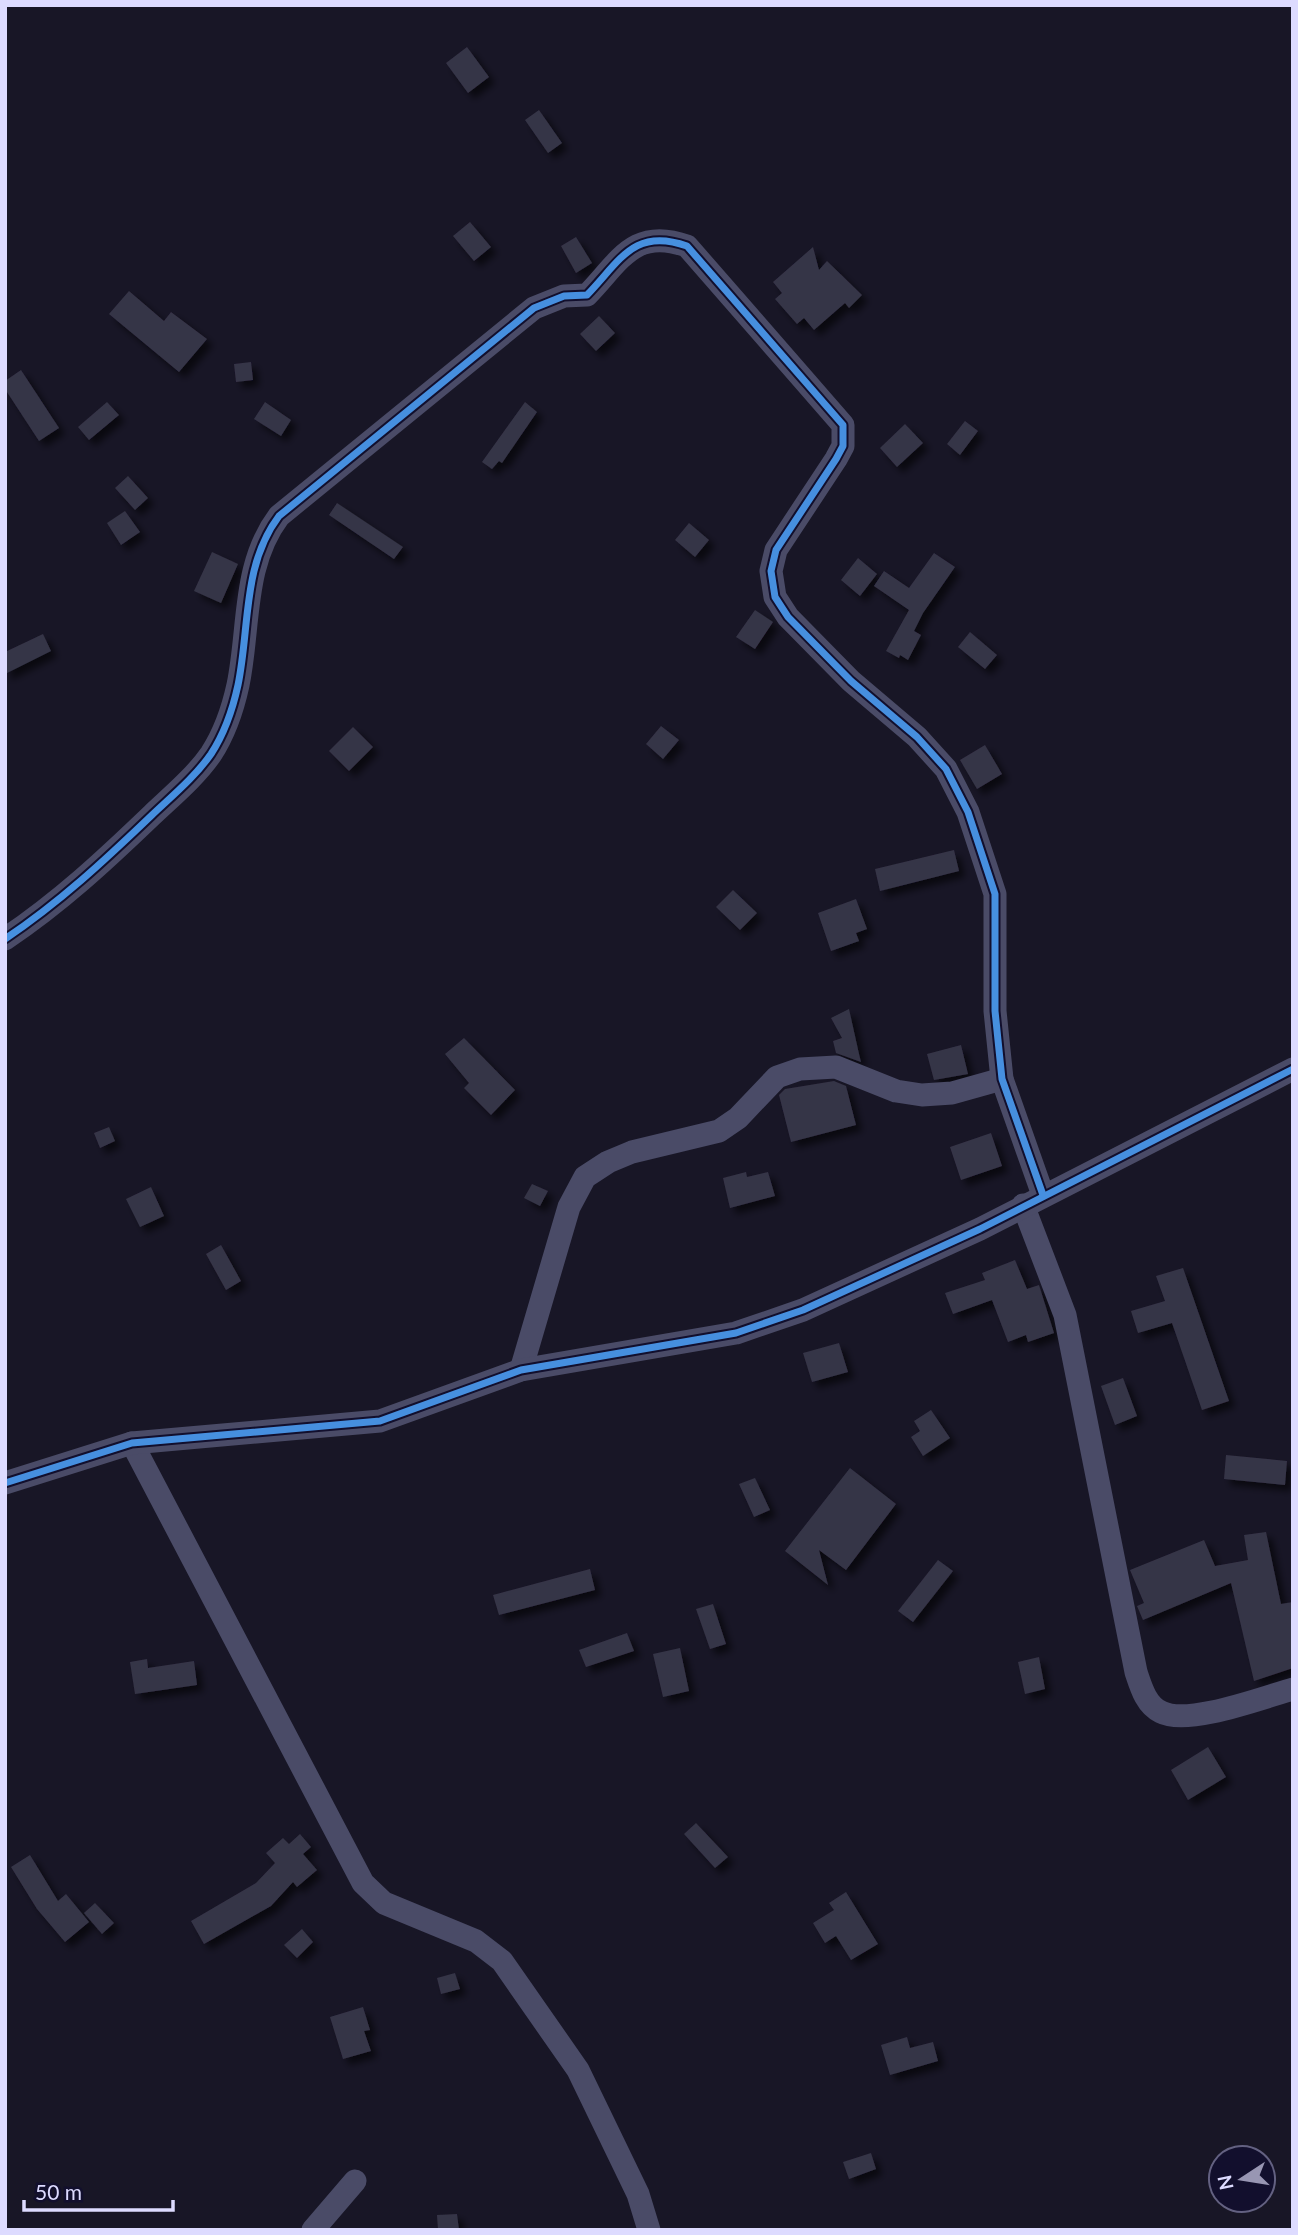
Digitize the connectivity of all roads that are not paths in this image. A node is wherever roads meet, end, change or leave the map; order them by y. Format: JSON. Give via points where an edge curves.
{"nodes":[{"id":1,"x":5,"y":939,"type":"edge"},
{"id":2,"x":1293,"y":1069,"type":"edge"},
{"id":3,"x":1002,"y":1079,"type":"junction"},
{"id":4,"x":1033,"y":1200,"type":"junction"},
{"id":5,"x":521,"y":1370,"type":"junction"},
{"id":6,"x":132,"y":1443,"type":"junction"},
{"id":7,"x":5,"y":1483,"type":"edge"},
{"id":8,"x":1293,"y":1689,"type":"edge"},
{"id":9,"x":355,"y":2181,"type":"dead end"},
{"id":10,"x":313,"y":2230,"type":"edge"},
{"id":11,"x":649,"y":2230,"type":"edge"}],
"edges":[{"from":1,"to":3,"type":"street","via":[[89,876],[210,755],[237,685],[254,564],[263,537],[279,516],[534,308],[564,296],[587,295],[637,244],[670,240],[687,246],[843,425],[843,446],[776,550],[771,571],[775,597],[788,617],[842,672],[917,737],[946,769],[968,812],[995,894],[995,1011]]},
{"from":2,"to":4,"type":"street"},
{"from":3,"to":4,"type":"street"},
{"from":3,"to":5,"type":"street","via":[[952,1093],[922,1095],[896,1091],[836,1067],[800,1069],[777,1077],[719,1131],[608,1162],[585,1177],[569,1207]]},
{"from":4,"to":5,"type":"street","via":[[803,1310],[736,1333]]},
{"from":4,"to":8,"type":"street","via":[[1065,1315],[1143,1692],[1159,1712],[1186,1717]]},
{"from":5,"to":6,"type":"street","via":[[380,1421]]},
{"from":6,"to":7,"type":"street"},
{"from":6,"to":11,"type":"street","via":[[363,1883],[384,1903],[476,1941],[502,1961],[578,2070],[638,2194]]},
{"from":9,"to":10,"type":"street"}]}
